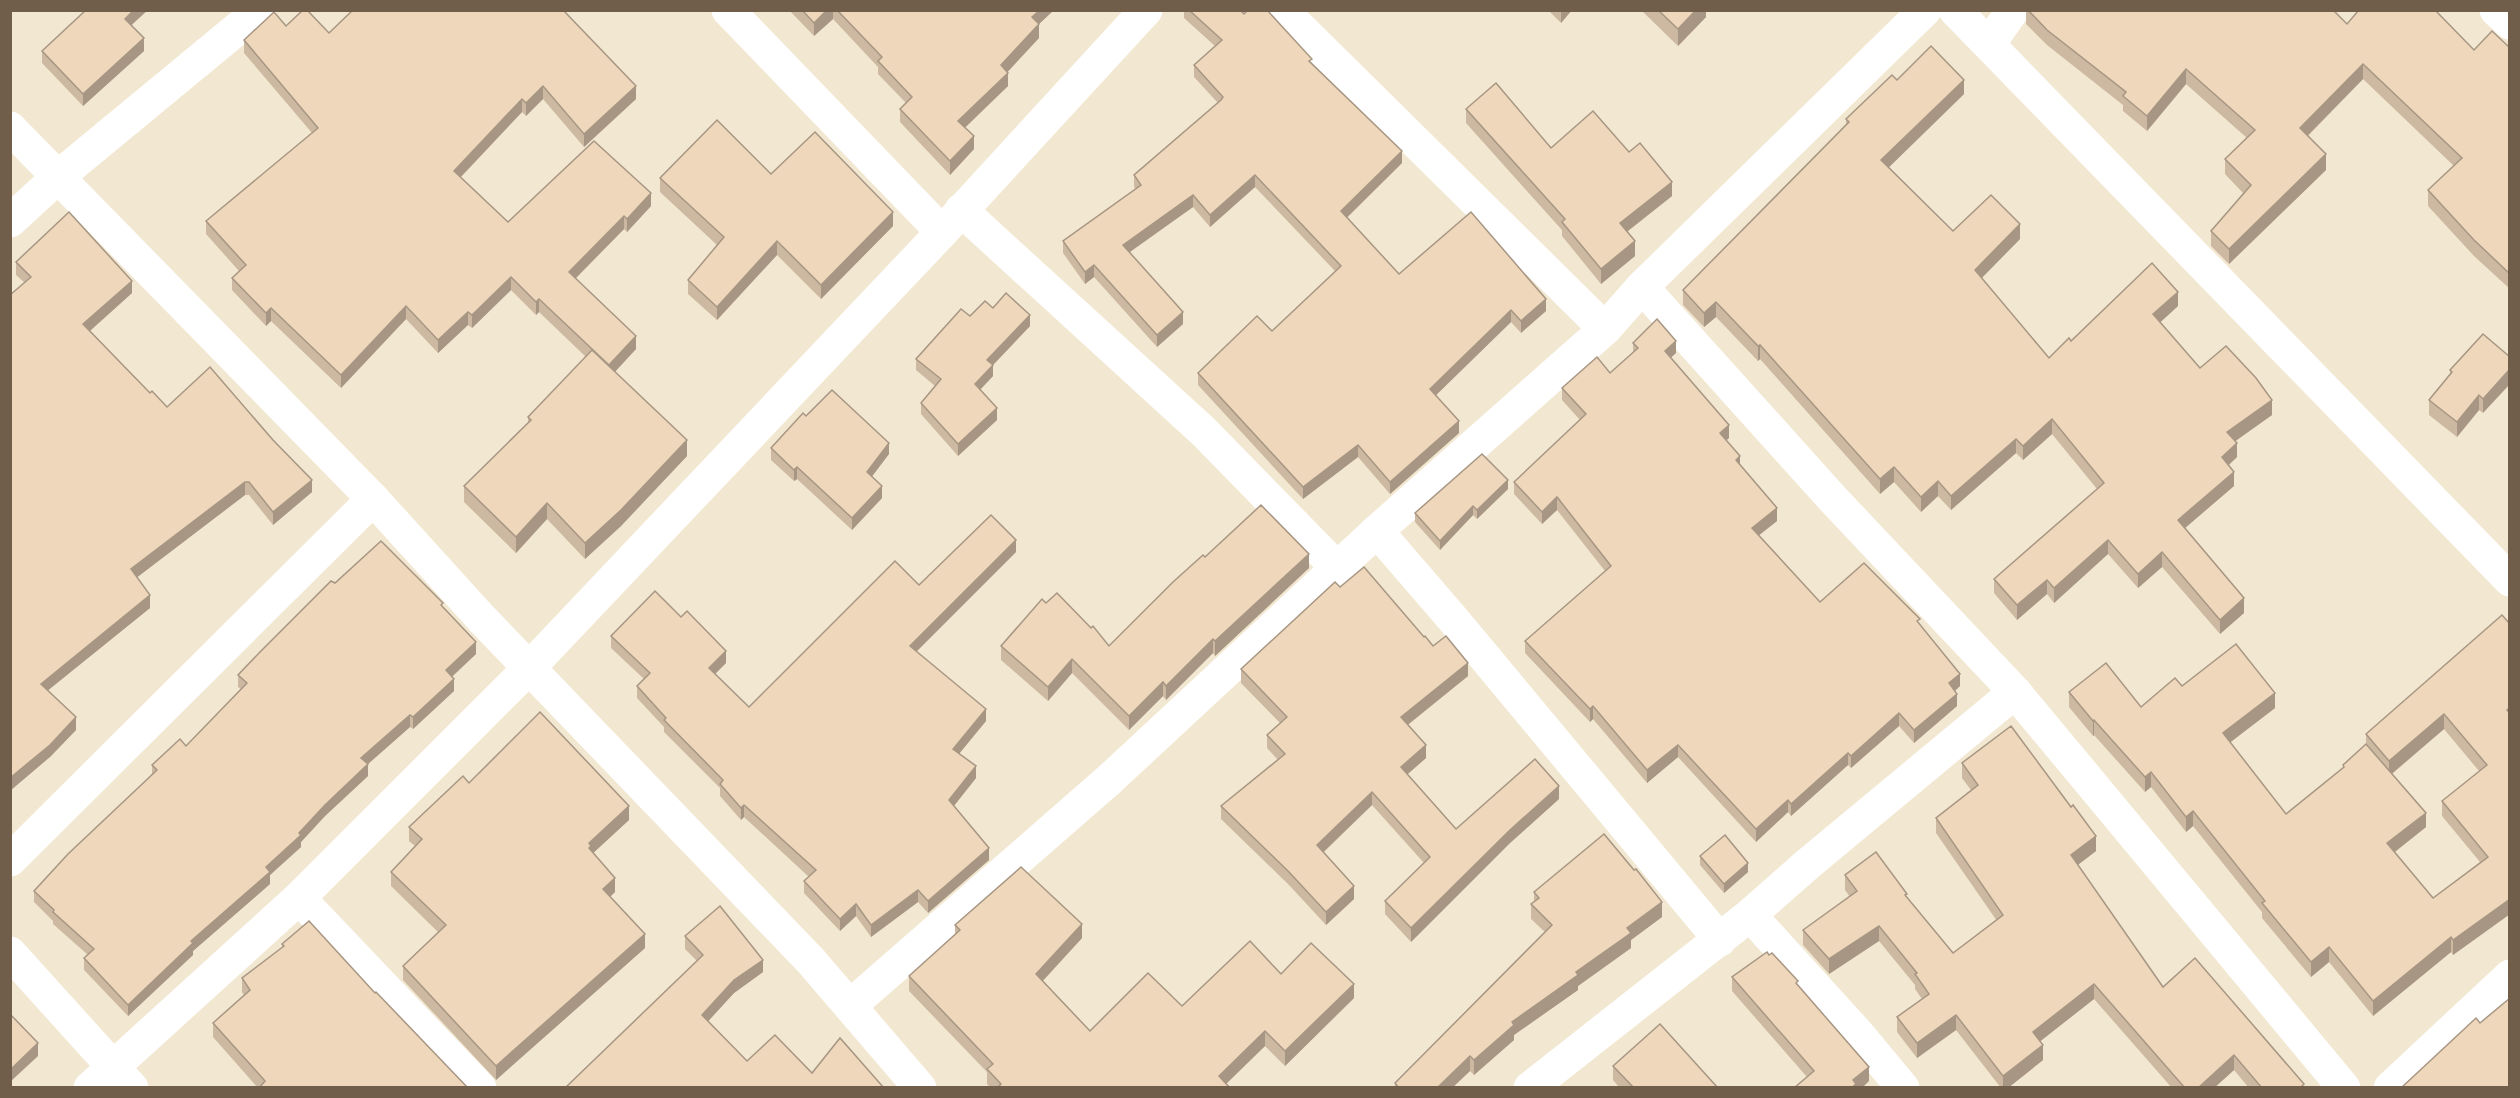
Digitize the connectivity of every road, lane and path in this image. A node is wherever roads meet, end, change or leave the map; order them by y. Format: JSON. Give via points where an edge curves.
{"nodes":[{"id":1,"x":260,"y":10,"type":"edge"},
{"id":2,"x":728,"y":10,"type":"edge"},
{"id":3,"x":1146,"y":10,"type":"edge"},
{"id":4,"x":1282,"y":10,"type":"edge"},
{"id":5,"x":1925,"y":10,"type":"edge"},
{"id":6,"x":1956,"y":10,"type":"edge"},
{"id":7,"x":2013,"y":10,"type":"edge"},
{"id":8,"x":2496,"y":10,"type":"edge"},
{"id":9,"x":2510,"y":23,"type":"edge"},
{"id":10,"x":1989,"y":44,"type":"junction"},
{"id":11,"x":10,"y":128,"type":"edge"},
{"id":12,"x":59,"y":176,"type":"junction"},
{"id":13,"x":10,"y":221,"type":"edge"},
{"id":14,"x":951,"y":221,"type":"junction"},
{"id":15,"x":1642,"y":287,"type":"junction"},
{"id":16,"x":1605,"y":329,"type":"junction"},
{"id":17,"x":374,"y":499,"type":"junction"},
{"id":18,"x":1377,"y":531,"type":"junction"},
{"id":19,"x":1337,"y":568,"type":"junction"},
{"id":20,"x":2510,"y":580,"type":"edge"},
{"id":21,"x":530,"y":667,"type":"junction"},
{"id":22,"x":2015,"y":692,"type":"junction"},
{"id":23,"x":10,"y":860,"type":"edge"},
{"id":24,"x":299,"y":898,"type":"junction"},
{"id":25,"x":1750,"y":915,"type":"junction"},
{"id":26,"x":1720,"y":940,"type":"junction"},
{"id":27,"x":10,"y":953,"type":"edge"},
{"id":28,"x":2510,"y":976,"type":"edge"},
{"id":29,"x":850,"y":1006,"type":"junction"},
{"id":30,"x":123,"y":1077,"type":"edge"},
{"id":31,"x":90,"y":1088,"type":"edge"},
{"id":32,"x":480,"y":1088,"type":"edge"},
{"id":33,"x":920,"y":1088,"type":"edge"},
{"id":34,"x":1530,"y":1088,"type":"edge"},
{"id":35,"x":1903,"y":1088,"type":"edge"},
{"id":36,"x":2344,"y":1088,"type":"edge"},
{"id":37,"x":2390,"y":1088,"type":"edge"}],
"edges":[{"from":1,"to":12,"type":"street"},
{"from":2,"to":14,"type":"street"},
{"from":3,"to":14,"type":"street"},
{"from":4,"to":16,"type":"street"},
{"from":5,"to":15,"type":"street"},
{"from":6,"to":10,"type":"street"},
{"from":7,"to":10,"type":"street"},
{"from":8,"to":9,"type":"street"},
{"from":10,"to":20,"type":"street"},
{"from":11,"to":12,"type":"street"},
{"from":12,"to":13,"type":"street"},
{"from":12,"to":17,"type":"street"},
{"from":14,"to":19,"type":"street","via":[[1204,432]]},
{"from":14,"to":21,"type":"street"},
{"from":15,"to":16,"type":"street"},
{"from":15,"to":22,"type":"street","via":[[1832,498]]},
{"from":16,"to":18,"type":"street"},
{"from":17,"to":21,"type":"street"},
{"from":17,"to":23,"type":"street"},
{"from":18,"to":19,"type":"street"},
{"from":18,"to":26,"type":"street"},
{"from":19,"to":29,"type":"street","via":[[1110,779]]},
{"from":21,"to":24,"type":"street"},
{"from":21,"to":29,"type":"street"},
{"from":22,"to":25,"type":"street"},
{"from":22,"to":36,"type":"street"},
{"from":24,"to":30,"type":"street"},
{"from":24,"to":32,"type":"street"},
{"from":25,"to":26,"type":"street"},
{"from":25,"to":35,"type":"street"},
{"from":26,"to":34,"type":"street"},
{"from":27,"to":30,"type":"street"},
{"from":28,"to":37,"type":"street"},
{"from":29,"to":33,"type":"street"},
{"from":30,"to":31,"type":"street"}]}
